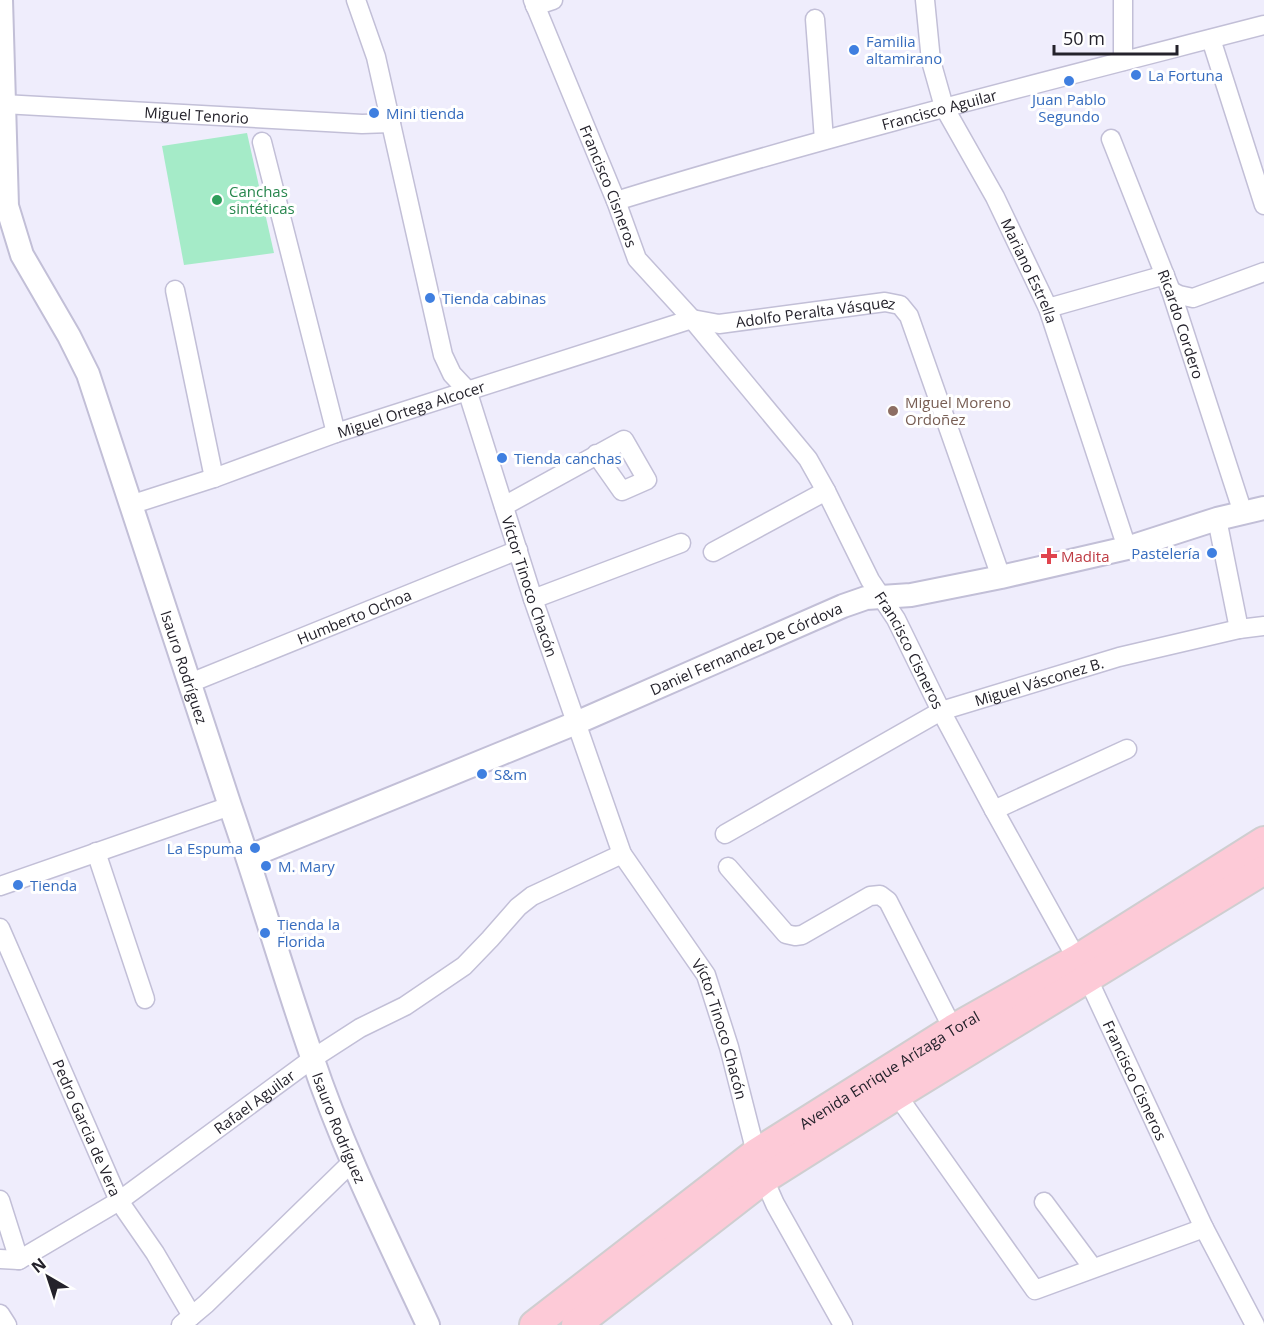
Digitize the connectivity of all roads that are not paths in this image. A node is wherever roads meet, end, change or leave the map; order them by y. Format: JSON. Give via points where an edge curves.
{"nodes":[{"id":1,"x":1,"y":0,"type":"edge"},
{"id":2,"x":356,"y":0,"type":"edge"},
{"id":3,"x":925,"y":0,"type":"edge"},
{"id":4,"x":1123,"y":0,"type":"edge"},
{"id":5,"x":540,"y":2,"type":"edge"},
{"id":6,"x":815,"y":19,"type":"dead end"},
{"id":7,"x":1264,"y":25,"type":"edge"},
{"id":8,"x":1211,"y":39,"type":"junction"},
{"id":9,"x":1123,"y":61,"type":"junction"},
{"id":10,"x":3,"y":104,"type":"junction"},
{"id":11,"x":944,"y":107,"type":"junction"},
{"id":12,"x":391,"y":123,"type":"junction"},
{"id":13,"x":1111,"y":139,"type":"dead end"},
{"id":14,"x":824,"y":140,"type":"junction"},
{"id":15,"x":262,"y":142,"type":"dead end"},
{"id":16,"x":616,"y":201,"type":"junction"},
{"id":17,"x":1264,"y":205,"type":"edge"},
{"id":18,"x":1264,"y":272,"type":"edge"},
{"id":19,"x":1168,"y":283,"type":"junction"},
{"id":20,"x":175,"y":290,"type":"dead end"},
{"id":21,"x":1048,"y":308,"type":"junction"},
{"id":22,"x":692,"y":319,"type":"junction"},
{"id":23,"x":467,"y":390,"type":"junction"},
{"id":24,"x":336,"y":433,"type":"junction"},
{"id":25,"x":596,"y":454,"type":"dead end"},
{"id":26,"x":214,"y":478,"type":"junction"},
{"id":27,"x":826,"y":492,"type":"junction"},
{"id":28,"x":130,"y":505,"type":"junction"},
{"id":29,"x":504,"y":506,"type":"junction"},
{"id":30,"x":1253,"y":511,"type":"edge"},
{"id":31,"x":1217,"y":519,"type":"junction"},
{"id":32,"x":681,"y":543,"type":"dead end"},
{"id":33,"x":1126,"y":548,"type":"junction"},
{"id":34,"x":518,"y":550,"type":"junction"},
{"id":35,"x":713,"y":552,"type":"dead end"},
{"id":36,"x":1001,"y":577,"type":"junction"},
{"id":37,"x":882,"y":597,"type":"junction"},
{"id":38,"x":533,"y":599,"type":"junction"},
{"id":39,"x":1264,"y":626,"type":"edge"},
{"id":40,"x":1239,"y":629,"type":"junction"},
{"id":41,"x":190,"y":683,"type":"junction"},
{"id":42,"x":941,"y":711,"type":"junction"},
{"id":43,"x":576,"y":723,"type":"junction"},
{"id":44,"x":1127,"y":749,"type":"dead end"},
{"id":45,"x":230,"y":806,"type":"junction"},
{"id":46,"x":993,"y":810,"type":"junction"},
{"id":47,"x":725,"y":834,"type":"dead end"},
{"id":48,"x":1264,"y":841,"type":"edge"},
{"id":49,"x":96,"y":852,"type":"junction"},
{"id":50,"x":621,"y":854,"type":"junction"},
{"id":51,"x":248,"y":857,"type":"junction"},
{"id":52,"x":728,"y":867,"type":"dead end"},
{"id":53,"x":1262,"y":878,"type":"edge"},
{"id":54,"x":0,"y":886,"type":"edge"},
{"id":55,"x":0,"y":928,"type":"edge"},
{"id":56,"x":1083,"y":969,"type":"junction"},
{"id":57,"x":145,"y":999,"type":"dead end"},
{"id":58,"x":953,"y":1029,"type":"junction"},
{"id":59,"x":312,"y":1059,"type":"junction"},
{"id":60,"x":897,"y":1095,"type":"junction"},
{"id":61,"x":352,"y":1162,"type":"junction"},
{"id":62,"x":760,"y":1166,"type":"junction"},
{"id":63,"x":0,"y":1200,"type":"edge"},
{"id":64,"x":119,"y":1201,"type":"junction"},
{"id":65,"x":1044,"y":1202,"type":"dead end"},
{"id":66,"x":1204,"y":1228,"type":"junction"},
{"id":67,"x":0,"y":1259,"type":"edge"},
{"id":68,"x":19,"y":1260,"type":"junction"},
{"id":69,"x":1093,"y":1268,"type":"junction"},
{"id":70,"x":0,"y":1314,"type":"edge"},
{"id":71,"x":186,"y":1320,"type":"edge"},
{"id":72,"x":7,"y":1325,"type":"edge"},
{"id":73,"x":428,"y":1325,"type":"edge"},
{"id":74,"x":534,"y":1325,"type":"edge"},
{"id":75,"x":576,"y":1325,"type":"edge"},
{"id":76,"x":843,"y":1325,"type":"edge"},
{"id":77,"x":1255,"y":1325,"type":"edge"}],
"edges":[{"from":1,"to":10,"type":"street","name":"Isauro Rodríguez"},
{"from":2,"to":12,"type":"street","name":"Víctor Tinoco Chacón","via":[[376,57]]},
{"from":3,"to":11,"type":"street","name":"Mariano Estrella","via":[[931,61]]},
{"from":4,"to":9,"type":"street"},
{"from":5,"to":16,"type":"street","name":"Francisco Cisneros"},
{"from":6,"to":14,"type":"street"},
{"from":7,"to":8,"type":"street","name":"Francisco Aguilar"},
{"from":8,"to":9,"type":"street","name":"Francisco Aguilar"},
{"from":8,"to":17,"type":"street"},
{"from":9,"to":11,"type":"street","name":"Francisco Aguilar"},
{"from":10,"to":12,"type":"street","name":"Miguel Tenorio"},
{"from":10,"to":28,"type":"street","name":"Isauro Rodríguez","via":[[7,206],[16,239],[88,374]]},
{"from":11,"to":14,"type":"street","name":"Francisco Aguilar"},
{"from":11,"to":21,"type":"street","name":"Mariano Estrella","via":[[995,197]]},
{"from":12,"to":23,"type":"street","name":"Víctor Tinoco Chacón","via":[[443,355],[452,374]]},
{"from":13,"to":19,"type":"street","name":"Ricardo Cordero"},
{"from":14,"to":16,"type":"street","name":"Francisco Aguilar"},
{"from":15,"to":24,"type":"street"},
{"from":16,"to":22,"type":"street","name":"Francisco Cisneros","via":[[637,259]]},
{"from":18,"to":19,"type":"street","via":[[1193,298],[1179,295]]},
{"from":19,"to":21,"type":"street"},
{"from":19,"to":30,"type":"street","name":"Ricardo Cordero"},
{"from":20,"to":26,"type":"street"},
{"from":21,"to":33,"type":"street","name":"Mariano Estrella"},
{"from":22,"to":23,"type":"street","name":"Miguel Ortega Alcocer"},
{"from":22,"to":27,"type":"street","name":"Francisco Cisneros","via":[[808,459]]},
{"from":22,"to":36,"type":"street","name":"Adolfo Peralta Vásquez","via":[[719,324],[885,302],[900,305],[909,316]]},
{"from":23,"to":24,"type":"street","name":"Miguel Ortega Alcocer"},
{"from":23,"to":29,"type":"street","name":"Víctor Tinoco Chacón"},
{"from":24,"to":26,"type":"street","name":"Miguel Ortega Alcocer"},
{"from":25,"to":29,"type":"street"},
{"from":26,"to":28,"type":"street","name":"Miguel Ortega Alcocer"},
{"from":27,"to":35,"type":"street"},
{"from":27,"to":37,"type":"street","name":"Francisco Cisneros"},
{"from":28,"to":41,"type":"street","name":"Isauro Rodríguez"},
{"from":29,"to":34,"type":"street","name":"Víctor Tinoco Chacón"},
{"from":30,"to":31,"type":"street","name":"Daniel Fernandez De Córdova"},
{"from":31,"to":33,"type":"street","name":"Daniel Fernandez De Córdova"},
{"from":31,"to":40,"type":"street"},
{"from":32,"to":38,"type":"street"},
{"from":33,"to":36,"type":"street","name":"Daniel Fernandez De Córdova"},
{"from":34,"to":38,"type":"street","name":"Víctor Tinoco Chacón"},
{"from":34,"to":41,"type":"street","name":"Humberto Ochoa"},
{"from":36,"to":37,"type":"street","name":"Daniel Fernandez De Córdova","via":[[911,596]]},
{"from":37,"to":42,"type":"street","name":"Francisco Cisneros"},
{"from":37,"to":43,"type":"street","name":"Daniel Fernandez De Córdova","via":[[843,606]]},
{"from":38,"to":43,"type":"street","name":"Víctor Tinoco Chacón"},
{"from":39,"to":40,"type":"street","name":"Miguel Vásconez B."},
{"from":40,"to":42,"type":"street","name":"Miguel Vásconez B.","via":[[1119,657]]},
{"from":41,"to":45,"type":"street","name":"Isauro Rodríguez"},
{"from":42,"to":46,"type":"street","name":"Francisco Cisneros"},
{"from":42,"to":47,"type":"street","name":"Miguel Vásconez B."},
{"from":43,"to":50,"type":"street","name":"Víctor Tinoco Chacón"},
{"from":43,"to":51,"type":"street","name":"Daniel Fernandez De Córdova"},
{"from":44,"to":46,"type":"street"},
{"from":45,"to":49,"type":"street"},
{"from":45,"to":51,"type":"street","name":"Isauro Rodríguez"},
{"from":46,"to":56,"type":"street","name":"Francisco Cisneros"},
{"from":48,"to":56,"type":"main road","name":"Avenida Enrique Arízaga Toral"},
{"from":49,"to":54,"type":"street"},
{"from":49,"to":57,"type":"street"},
{"from":50,"to":59,"type":"street","name":"Rafael Aguilar","via":[[532,897],[464,966],[405,1006],[360,1028]]},
{"from":50,"to":62,"type":"street","name":"Víctor Tinoco Chacón","via":[[706,975]]},
{"from":51,"to":59,"type":"street","name":"Isauro Rodríguez"},
{"from":52,"to":58,"type":"street","via":[[786,934],[795,936],[870,896],[880,895],[888,901]]},
{"from":53,"to":56,"type":"main road","name":"Avenida Enrique Arízaga Toral"},
{"from":55,"to":64,"type":"street","name":"Pedro Garcia de Vera"},
{"from":56,"to":58,"type":"main road","name":"Avenida Enrique Arízaga Toral"},
{"from":56,"to":60,"type":"main road","name":"Avenida Enrique Arízaga Toral"},
{"from":56,"to":66,"type":"street","name":"Francisco Cisneros"},
{"from":58,"to":62,"type":"main road","name":"Avenida Enrique Arízaga Toral"},
{"from":59,"to":61,"type":"street","name":"Isauro Rodríguez"},
{"from":59,"to":64,"type":"street","name":"Rafael Aguilar"},
{"from":60,"to":62,"type":"main road","name":"Avenida Enrique Arízaga Toral"},
{"from":60,"to":69,"type":"street","via":[[1035,1290]]},
{"from":61,"to":71,"type":"street"},
{"from":61,"to":73,"type":"street","name":"Isauro Rodríguez"},
{"from":62,"to":74,"type":"main road","name":"Avenida Enrique Arízaga Toral"},
{"from":62,"to":75,"type":"main road","name":"Avenida Enrique Arízaga Toral"},
{"from":62,"to":76,"type":"street","name":"Víctor Tinoco Chacón","via":[[775,1204]]},
{"from":63,"to":68,"type":"street"},
{"from":64,"to":68,"type":"street","name":"Rafael Aguilar"},
{"from":64,"to":71,"type":"street","name":"Pedro Garcia de Vera","via":[[155,1253]]},
{"from":65,"to":69,"type":"street"},
{"from":66,"to":69,"type":"street"},
{"from":66,"to":77,"type":"street","name":"Francisco Cisneros"},
{"from":67,"to":68,"type":"street"},
{"from":70,"to":72,"type":"street"}]}
